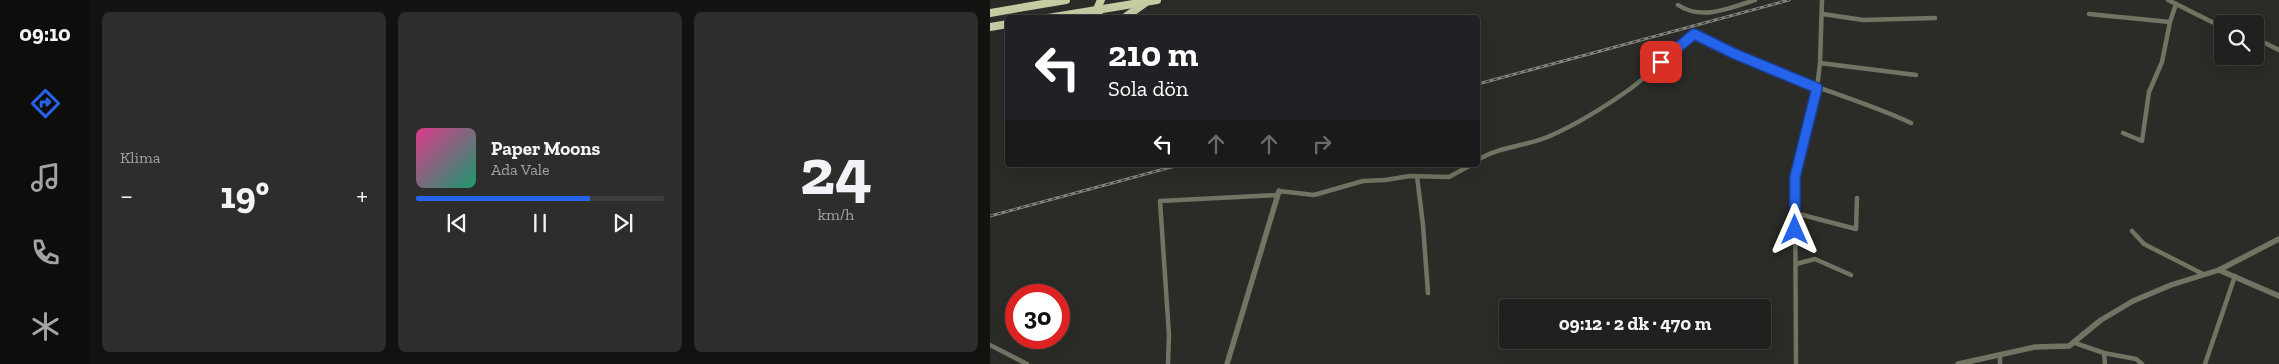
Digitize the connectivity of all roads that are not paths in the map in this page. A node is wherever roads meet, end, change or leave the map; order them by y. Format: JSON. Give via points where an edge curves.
{"nodes":[{"id":1,"x":1066,"y":0,"type":"edge"},
{"id":2,"x":1101,"y":0,"type":"edge"},
{"id":3,"x":1157,"y":0,"type":"edge"},
{"id":4,"x":1754,"y":0,"type":"edge"},
{"id":5,"x":1822,"y":0,"type":"edge"},
{"id":6,"x":2168,"y":0,"type":"edge"},
{"id":7,"x":1147,"y":2,"type":"junction"},
{"id":8,"x":2176,"y":4,"type":"junction"},
{"id":9,"x":1678,"y":5,"type":"dead end"},
{"id":10,"x":1097,"y":9,"type":"junction"},
{"id":11,"x":990,"y":12,"type":"edge"},
{"id":12,"x":1823,"y":14,"type":"junction"},
{"id":13,"x":2088,"y":14,"type":"dead end"},
{"id":14,"x":1064,"y":15,"type":"edge"},
{"id":15,"x":1099,"y":15,"type":"edge"},
{"id":16,"x":1128,"y":15,"type":"edge"},
{"id":17,"x":1936,"y":18,"type":"dead end"},
{"id":18,"x":2170,"y":22,"type":"junction"},
{"id":19,"x":2214,"y":22,"type":"edge"},
{"id":20,"x":1005,"y":24,"type":"edge"},
{"id":21,"x":990,"y":27,"type":"edge"},
{"id":22,"x":2264,"y":42,"type":"edge"},
{"id":23,"x":2279,"y":50,"type":"edge"},
{"id":24,"x":1820,"y":62,"type":"junction"},
{"id":25,"x":1916,"y":75,"type":"dead end"},
{"id":26,"x":1817,"y":88,"type":"junction"},
{"id":27,"x":1911,"y":123,"type":"dead end"},
{"id":28,"x":2123,"y":133,"type":"dead end"},
{"id":29,"x":1480,"y":158,"type":"edge"},
{"id":30,"x":1467,"y":167,"type":"edge"},
{"id":31,"x":1417,"y":176,"type":"junction"},
{"id":32,"x":1278,"y":193,"type":"junction"},
{"id":33,"x":1857,"y":198,"type":"dead end"},
{"id":34,"x":1794,"y":212,"type":"junction"},
{"id":35,"x":2132,"y":231,"type":"dead end"},
{"id":36,"x":2279,"y":239,"type":"edge"},
{"id":37,"x":1796,"y":264,"type":"junction"},
{"id":38,"x":2219,"y":270,"type":"junction"},
{"id":39,"x":2203,"y":274,"type":"junction"},
{"id":40,"x":1851,"y":275,"type":"dead end"},
{"id":41,"x":2235,"y":276,"type":"junction"},
{"id":42,"x":1428,"y":293,"type":"dead end"},
{"id":43,"x":2279,"y":296,"type":"edge"},
{"id":44,"x":2075,"y":343,"type":"junction"},
{"id":45,"x":990,"y":345,"type":"edge"},
{"id":46,"x":2104,"y":353,"type":"junction"},
{"id":47,"x":2000,"y":355,"type":"junction"},
{"id":48,"x":1027,"y":364,"type":"edge"},
{"id":49,"x":1168,"y":364,"type":"edge"},
{"id":50,"x":1226,"y":364,"type":"edge"},
{"id":51,"x":1796,"y":364,"type":"edge"},
{"id":52,"x":1958,"y":364,"type":"edge"},
{"id":53,"x":2000,"y":364,"type":"edge"},
{"id":54,"x":2104,"y":364,"type":"edge"},
{"id":55,"x":2142,"y":364,"type":"edge"},
{"id":56,"x":2205,"y":364,"type":"edge"}],
"edges":[{"from":1,"to":11,"type":"highway"},
{"from":2,"to":10,"type":"highway"},
{"from":3,"to":7,"type":"highway"},
{"from":4,"to":9,"type":"street","via":[[1702,14]]},
{"from":5,"to":12,"type":"street"},
{"from":6,"to":8,"type":"street"},
{"from":7,"to":10,"type":"highway"},
{"from":7,"to":16,"type":"highway"},
{"from":8,"to":18,"type":"street"},
{"from":8,"to":19,"type":"street"},
{"from":10,"to":14,"type":"highway"},
{"from":10,"to":15,"type":"highway"},
{"from":12,"to":17,"type":"street","via":[[1863,20]]},
{"from":12,"to":24,"type":"street"},
{"from":13,"to":18,"type":"street"},
{"from":18,"to":28,"type":"street","via":[[2162,62],[2150,92],[2142,142]]},
{"from":20,"to":21,"type":"highway"},
{"from":22,"to":23,"type":"street"},
{"from":24,"to":25,"type":"street"},
{"from":24,"to":26,"type":"street"},
{"from":26,"to":27,"type":"street","via":[[1876,107]]},
{"from":26,"to":29,"type":"street","via":[[1694,34],[1630,89],[1552,136]]},
{"from":26,"to":34,"type":"street","via":[[1795,177]]},
{"from":30,"to":31,"type":"street","via":[[1449,177]]},
{"from":31,"to":32,"type":"street","via":[[1363,181],[1314,195]]},
{"from":31,"to":42,"type":"street"},
{"from":32,"to":49,"type":"street","via":[[1160,201]]},
{"from":32,"to":50,"type":"street"},
{"from":33,"to":34,"type":"street","via":[[1856,229]]},
{"from":34,"to":37,"type":"street"},
{"from":35,"to":39,"type":"street","via":[[2144,244]]},
{"from":36,"to":38,"type":"street"},
{"from":37,"to":40,"type":"street","via":[[1815,259]]},
{"from":37,"to":51,"type":"street"},
{"from":38,"to":39,"type":"street"},
{"from":38,"to":41,"type":"street"},
{"from":39,"to":44,"type":"street","via":[[2115,310]]},
{"from":41,"to":43,"type":"street"},
{"from":41,"to":56,"type":"street"},
{"from":44,"to":46,"type":"street"},
{"from":44,"to":47,"type":"street","via":[[2034,347]]},
{"from":45,"to":48,"type":"street"},
{"from":46,"to":54,"type":"street"},
{"from":46,"to":55,"type":"street","via":[[2136,359]]},
{"from":47,"to":52,"type":"street"},
{"from":47,"to":53,"type":"street"}]}
